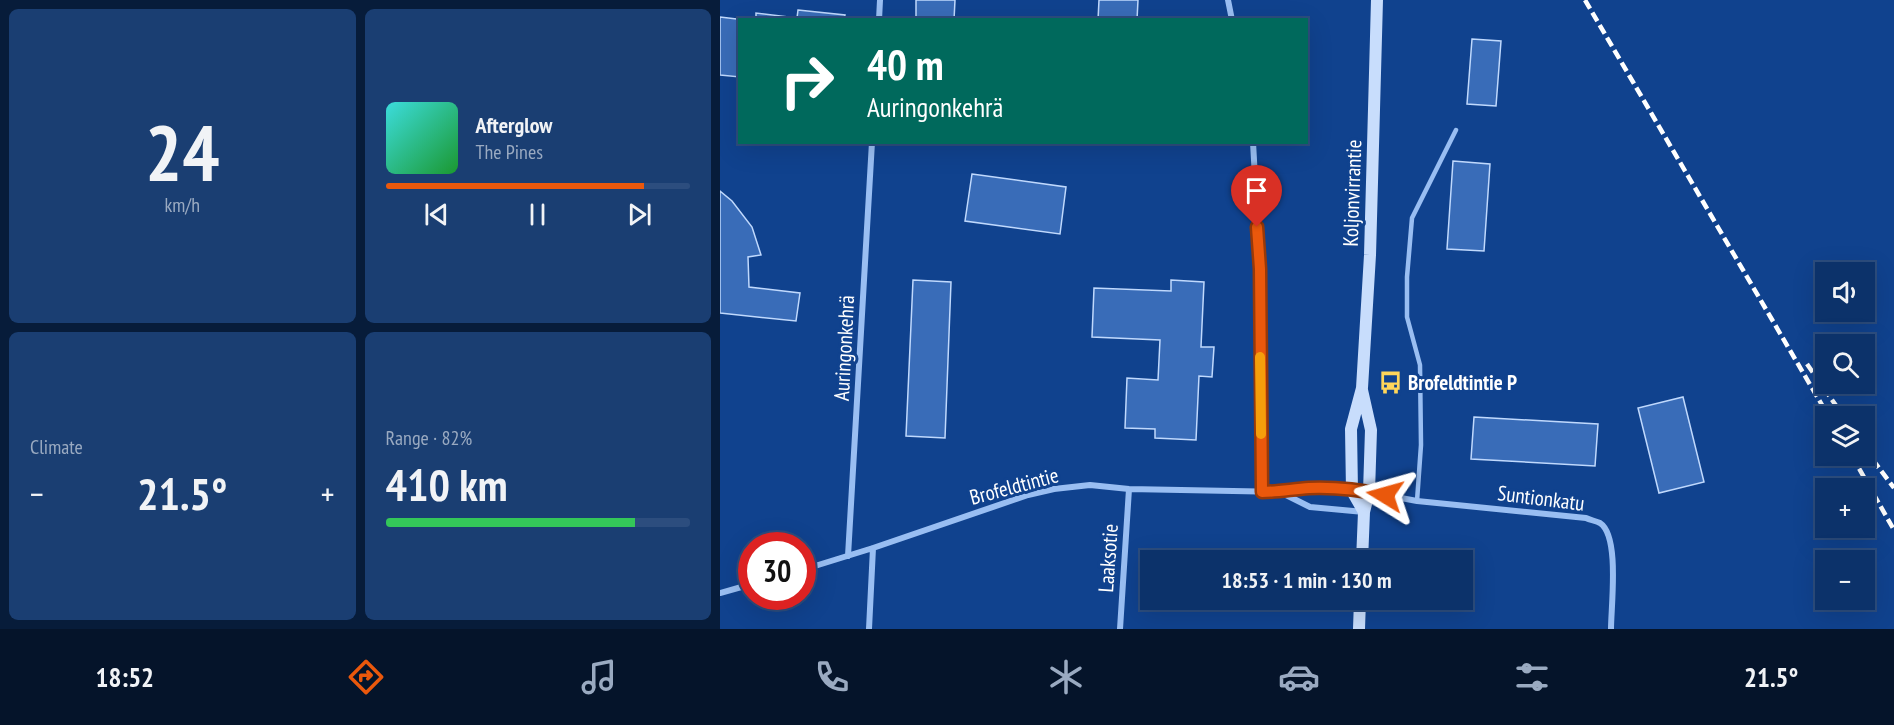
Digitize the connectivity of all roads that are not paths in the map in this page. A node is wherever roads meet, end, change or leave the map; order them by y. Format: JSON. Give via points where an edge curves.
{"nodes":[{"id":1,"x":880,"y":0,"type":"edge"},
{"id":2,"x":1228,"y":0,"type":"edge"},
{"id":3,"x":1377,"y":0,"type":"edge"},
{"id":4,"x":879,"y":18,"type":"edge"},
{"id":5,"x":1232,"y":18,"type":"edge"},
{"id":6,"x":1456,"y":130,"type":"dead end"},
{"id":7,"x":872,"y":144,"type":"edge"},
{"id":8,"x":1253,"y":144,"type":"edge"},
{"id":9,"x":1362,"y":388,"type":"junction"},
{"id":10,"x":1130,"y":489,"type":"junction"},
{"id":11,"x":1352,"y":491,"type":"junction"},
{"id":12,"x":1262,"y":492,"type":"junction"},
{"id":13,"x":1279,"y":492,"type":"junction"},
{"id":14,"x":1369,"y":492,"type":"junction"},
{"id":15,"x":1417,"y":501,"type":"junction"},
{"id":16,"x":1364,"y":512,"type":"junction"},
{"id":17,"x":873,"y":548,"type":"junction"},
{"id":18,"x":1362,"y":550,"type":"edge"},
{"id":19,"x":848,"y":556,"type":"junction"},
{"id":20,"x":816,"y":566,"type":"edge"},
{"id":21,"x":738,"y":588,"type":"edge"},
{"id":22,"x":720,"y":593,"type":"edge"},
{"id":23,"x":1360,"y":610,"type":"edge"},
{"id":24,"x":869,"y":629,"type":"edge"},
{"id":25,"x":1120,"y":629,"type":"edge"},
{"id":26,"x":1359,"y":629,"type":"edge"},
{"id":27,"x":1611,"y":629,"type":"edge"}],
"edges":[{"from":1,"to":4,"type":"street"},
{"from":2,"to":5,"type":"street"},
{"from":3,"to":9,"type":"main road","name":"Koljonvirrantie"},
{"from":6,"to":15,"type":"lane","via":[[1412,218],[1407,317],[1420,365]]},
{"from":7,"to":19,"type":"street","name":"Auringonkehrä"},
{"from":8,"to":12,"type":"street","via":[[1260,269]]},
{"from":9,"to":11,"type":"main road","name":"Koljonvirrantie","via":[[1351,429]]},
{"from":9,"to":14,"type":"main road","name":"Koljonvirrantie","via":[[1371,430]]},
{"from":10,"to":12,"type":"street","name":"Brofeldtintie"},
{"from":10,"to":17,"type":"street","name":"Brofeldtintie","via":[[1090,485],[1054,489]]},
{"from":10,"to":25,"type":"street","name":"Laaksotie"},
{"from":11,"to":13,"type":"street","name":"Brofeldtintie","via":[[1309,488]]},
{"from":11,"to":14,"type":"street","name":"Brofeldtintie"},
{"from":11,"to":16,"type":"main road","name":"Koljonvirrantie"},
{"from":12,"to":13,"type":"street","name":"Brofeldtintie"},
{"from":13,"to":16,"type":"street","name":"Brofeldtintie","via":[[1310,507]]},
{"from":14,"to":15,"type":"street","name":"Suntionkatu"},
{"from":14,"to":16,"type":"main road","name":"Koljonvirrantie"},
{"from":15,"to":27,"type":"street","name":"Suntionkatu","via":[[1587,518],[1601,524],[1612,549]]},
{"from":16,"to":18,"type":"main road","name":"Koljonvirrantie"},
{"from":17,"to":19,"type":"street","name":"Brofeldtintie"},
{"from":17,"to":24,"type":"street"},
{"from":19,"to":20,"type":"street","name":"Brofeldtintie"},
{"from":21,"to":22,"type":"street"},
{"from":23,"to":26,"type":"main road"}]}
